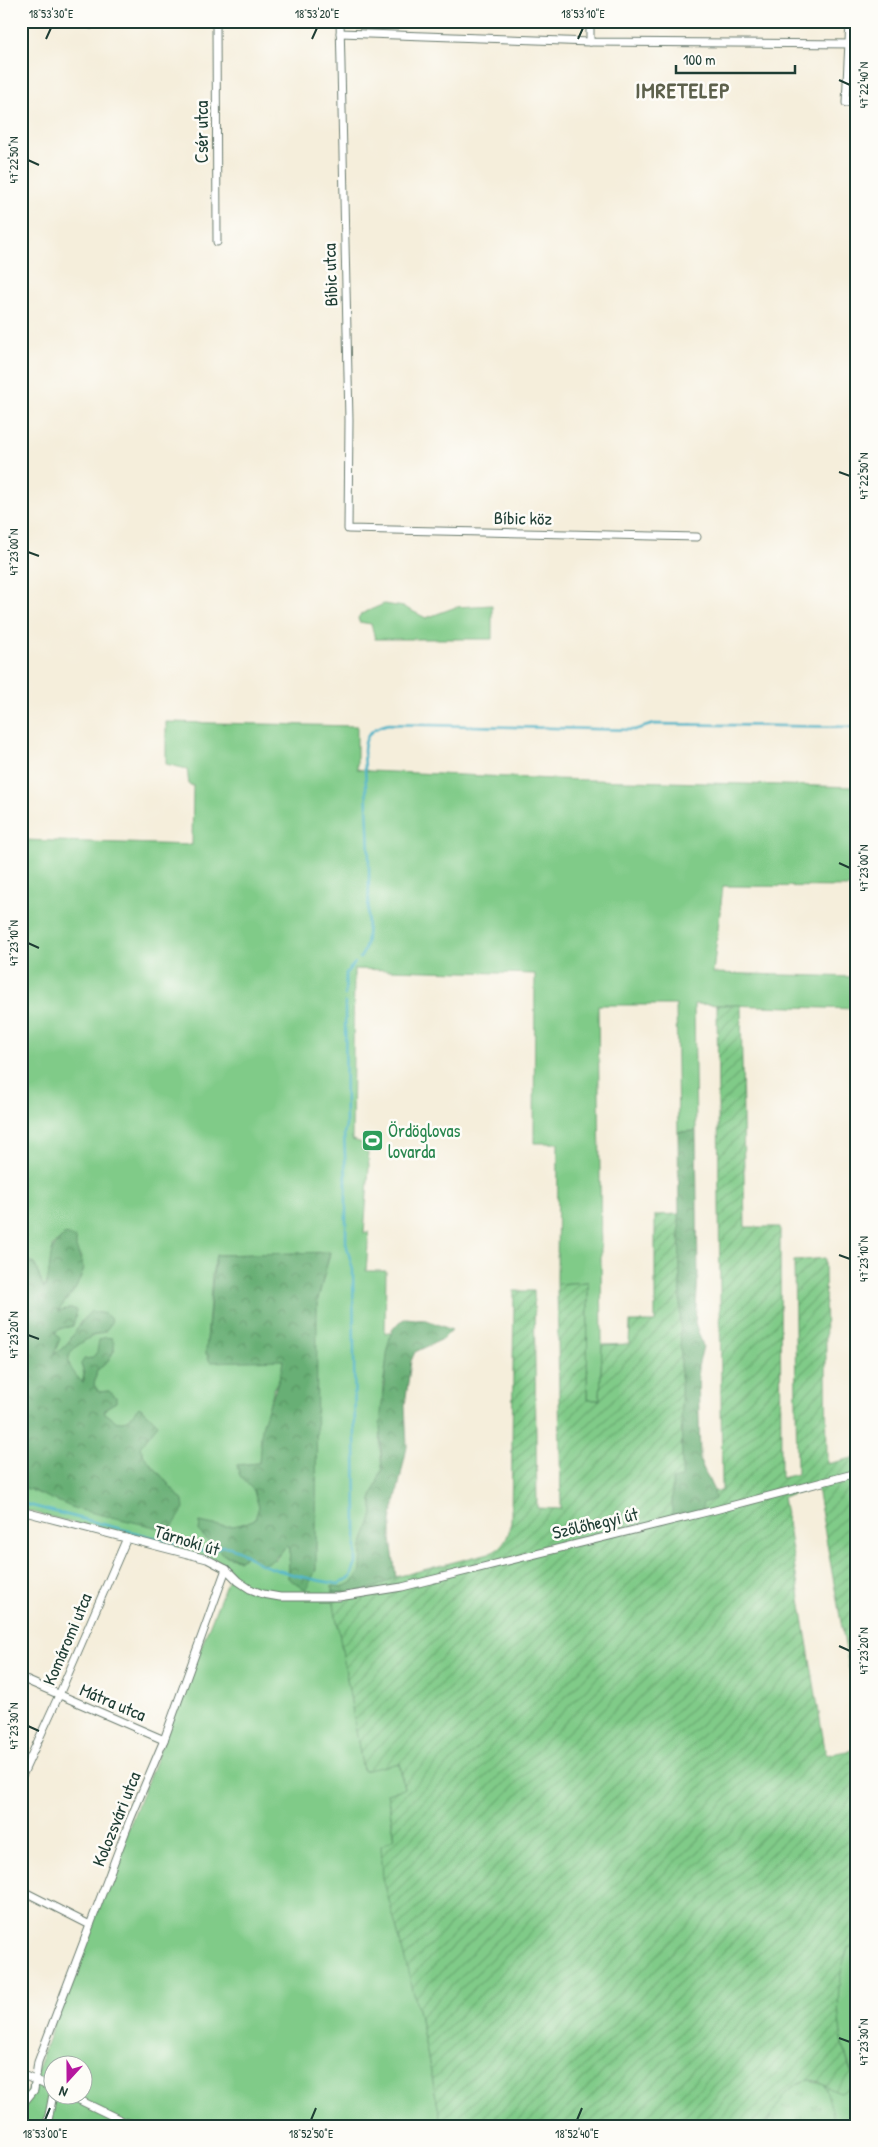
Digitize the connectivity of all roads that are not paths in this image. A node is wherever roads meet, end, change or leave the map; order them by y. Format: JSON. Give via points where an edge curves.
{"nodes":[{"id":1,"x":216,"y":21,"type":"edge"},
{"id":2,"x":340,"y":21,"type":"edge"},
{"id":3,"x":590,"y":21,"type":"edge"},
{"id":4,"x":850,"y":21,"type":"edge"},
{"id":5,"x":340,"y":33,"type":"junction"},
{"id":6,"x":590,"y":42,"type":"junction"},
{"id":7,"x":853,"y":44,"type":"edge"},
{"id":8,"x":846,"y":103,"type":"dead end"},
{"id":9,"x":216,"y":242,"type":"dead end"},
{"id":10,"x":348,"y":529,"type":"joint"},
{"id":11,"x":697,"y":537,"type":"dead end"},
{"id":12,"x":857,"y":1473,"type":"edge"},
{"id":13,"x":23,"y":1512,"type":"edge"},
{"id":14,"x":21,"y":1520,"type":"edge"},
{"id":15,"x":127,"y":1538,"type":"junction"},
{"id":16,"x":226,"y":1569,"type":"junction"},
{"id":17,"x":339,"y":1597,"type":"joint"},
{"id":18,"x":21,"y":1678,"type":"edge"},
{"id":19,"x":59,"y":1695,"type":"junction"},
{"id":20,"x":164,"y":1740,"type":"junction"},
{"id":21,"x":21,"y":1778,"type":"edge"},
{"id":22,"x":21,"y":1890,"type":"edge"},
{"id":23,"x":90,"y":1925,"type":"junction"},
{"id":24,"x":21,"y":2074,"type":"edge"},
{"id":25,"x":37,"y":2081,"type":"junction"},
{"id":26,"x":42,"y":2083,"type":"edge"},
{"id":27,"x":51,"y":2104,"type":"edge"},
{"id":28,"x":88,"y":2104,"type":"edge"},
{"id":29,"x":21,"y":2106,"type":"edge"},
{"id":30,"x":21,"y":2118,"type":"edge"},
{"id":31,"x":26,"y":2126,"type":"edge"},
{"id":32,"x":47,"y":2126,"type":"edge"},
{"id":33,"x":133,"y":2126,"type":"edge"}],
"edges":[{"from":1,"to":9,"type":"street","name":"Csér utca"},
{"from":2,"to":5,"type":"street","name":"Bíbic utca"},
{"from":3,"to":6,"type":"street"},
{"from":4,"to":7,"type":"street"},
{"from":5,"to":6,"type":"street"},
{"from":5,"to":10,"type":"street","name":"Bíbic utca","via":[[349,420]]},
{"from":6,"to":7,"type":"street"},
{"from":7,"to":8,"type":"street"},
{"from":10,"to":11,"type":"street","name":"Bíbic köz"},
{"from":12,"to":17,"type":"street","name":"Szőlőhegyi út","via":[[402,1587]]},
{"from":13,"to":14,"type":"street"},
{"from":13,"to":15,"type":"street","name":"Tárnoki út"},
{"from":15,"to":16,"type":"street","name":"Tárnoki út","via":[[207,1559]]},
{"from":15,"to":19,"type":"street","name":"Komáromi utca"},
{"from":16,"to":17,"type":"street","name":"Tárnoki út","via":[[238,1581],[263,1594]]},
{"from":16,"to":20,"type":"street","name":"Kolozsvári utca"},
{"from":18,"to":19,"type":"street","name":"Mátra utca"},
{"from":19,"to":20,"type":"street","name":"Mátra utca"},
{"from":19,"to":21,"type":"street","name":"Komáromi utca"},
{"from":20,"to":23,"type":"street","name":"Kolozsvári utca"},
{"from":22,"to":23,"type":"street"},
{"from":23,"to":25,"type":"street","name":"Kolozsvári utca","via":[[38,2062]]},
{"from":24,"to":25,"type":"street"},
{"from":25,"to":26,"type":"street"},
{"from":25,"to":29,"type":"street"},
{"from":27,"to":32,"type":"street"},
{"from":28,"to":33,"type":"street"},
{"from":30,"to":31,"type":"street"}]}
